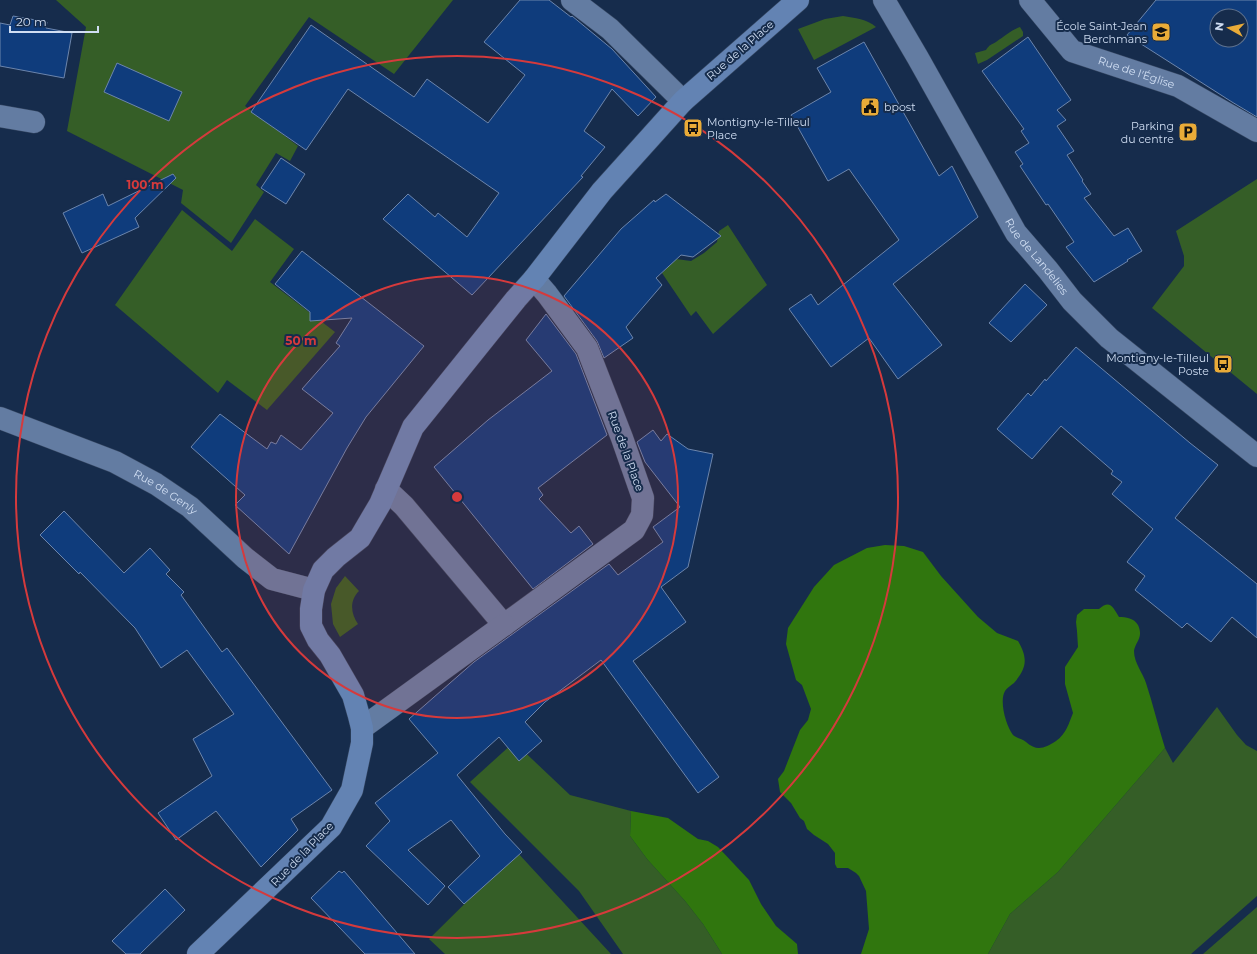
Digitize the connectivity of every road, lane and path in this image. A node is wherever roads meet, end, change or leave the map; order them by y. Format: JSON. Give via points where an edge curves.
{"nodes":[{"id":1,"x":572,"y":0,"type":"edge"},
{"id":2,"x":798,"y":0,"type":"edge"},
{"id":3,"x":884,"y":0,"type":"edge"},
{"id":4,"x":1030,"y":0,"type":"edge"},
{"id":5,"x":683,"y":101,"type":"junction"},
{"id":6,"x":0,"y":116,"type":"edge"},
{"id":7,"x":34,"y":122,"type":"dead end"},
{"id":8,"x":1257,"y":131,"type":"edge"},
{"id":9,"x":534,"y":279,"type":"junction"},
{"id":10,"x":0,"y":418,"type":"edge"},
{"id":11,"x":1257,"y":456,"type":"edge"},
{"id":12,"x":386,"y":489,"type":"junction"},
{"id":13,"x":314,"y":590,"type":"junction"},
{"id":14,"x":504,"y":626,"type":"junction"},
{"id":15,"x":362,"y":728,"type":"junction"},
{"id":16,"x":198,"y":954,"type":"edge"}],
"edges":[{"from":1,"to":5,"type":"street","via":[[610,29]]},
{"from":2,"to":5,"type":"main road","name":"Rue de la Place"},
{"from":3,"to":11,"type":"street","name":"Rue de Landelies","via":[[1016,233],[1072,301],[1109,338]]},
{"from":4,"to":8,"type":"street","name":"Rue de l'Église","via":[[1072,51],[1178,86]]},
{"from":5,"to":9,"type":"main road","name":"Rue de la Place","via":[[602,191]]},
{"from":6,"to":7,"type":"street"},
{"from":9,"to":12,"type":"main road","name":"Rue de la Place","via":[[413,427]]},
{"from":9,"to":14,"type":"street","name":"Rue de la Place","via":[[587,348],[643,498],[642,515],[634,530]]},
{"from":10,"to":13,"type":"street","name":"Rue de Genly","via":[[115,462],[156,484],[190,507],[245,558],[272,578]]},
{"from":12,"to":13,"type":"main road","name":"Rue de la Place","via":[[360,538],[336,556],[323,570]]},
{"from":12,"to":14,"type":"street","via":[[404,506]]},
{"from":13,"to":15,"type":"main road","name":"Rue de la Place","via":[[311,626],[353,695]]},
{"from":14,"to":15,"type":"street","name":"Rue de la Place"},
{"from":15,"to":16,"type":"main road","name":"Rue de la Place","via":[[362,743],[352,790],[331,827]]}]}
